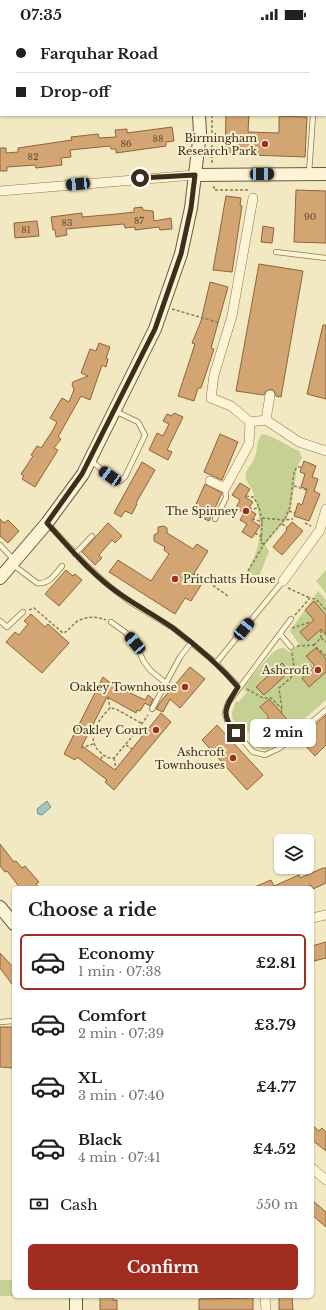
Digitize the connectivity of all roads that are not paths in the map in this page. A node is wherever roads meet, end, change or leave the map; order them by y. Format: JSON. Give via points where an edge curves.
{"nodes":[{"id":1,"x":199,"y":116,"type":"edge"},
{"id":2,"x":313,"y":116,"type":"edge"},
{"id":3,"x":309,"y":173,"type":"junction"},
{"id":4,"x":326,"y":174,"type":"edge"},
{"id":5,"x":195,"y":175,"type":"junction"},
{"id":6,"x":0,"y":191,"type":"edge"},
{"id":7,"x":253,"y":194,"type":"road end"},
{"id":8,"x":276,"y":252,"type":"dead end"},
{"id":9,"x":326,"y":258,"type":"edge"},
{"id":10,"x":270,"y":396,"type":"dead end"},
{"id":11,"x":115,"y":411,"type":"junction"},
{"id":12,"x":266,"y":420,"type":"junction"},
{"id":13,"x":250,"y":422,"type":"junction"},
{"id":14,"x":326,"y":451,"type":"edge"},
{"id":15,"x":90,"y":460,"type":"junction"},
{"id":16,"x":210,"y":481,"type":"dead end"},
{"id":17,"x":225,"y":488,"type":"junction"},
{"id":18,"x":326,"y":509,"type":"edge"},
{"id":19,"x":216,"y":519,"type":"dead end"},
{"id":20,"x":47,"y":523,"type":"junction"},
{"id":21,"x":92,"y":536,"type":"dead end"},
{"id":22,"x":0,"y":545,"type":"edge"},
{"id":23,"x":75,"y":554,"type":"junction"},
{"id":24,"x":13,"y":562,"type":"junction"},
{"id":25,"x":62,"y":566,"type":"dead end"},
{"id":26,"x":0,"y":578,"type":"edge"},
{"id":27,"x":281,"y":583,"type":"joint"},
{"id":28,"x":23,"y":612,"type":"road end"},
{"id":29,"x":291,"y":619,"type":"road end"},
{"id":30,"x":0,"y":621,"type":"edge"},
{"id":31,"x":111,"y":622,"type":"road end"},
{"id":32,"x":280,"y":634,"type":"junction"},
{"id":33,"x":191,"y":643,"type":"junction"},
{"id":34,"x":291,"y":647,"type":"road end"},
{"id":35,"x":216,"y":662,"type":"junction"},
{"id":36,"x":166,"y":683,"type":"junction"},
{"id":37,"x":240,"y":686,"type":"junction"},
{"id":38,"x":152,"y":709,"type":"road end"},
{"id":39,"x":326,"y":710,"type":"edge"},
{"id":40,"x":0,"y":907,"type":"edge"},
{"id":41,"x":326,"y":915,"type":"edge"},
{"id":42,"x":314,"y":918,"type":"edge"},
{"id":43,"x":12,"y":922,"type":"edge"},
{"id":44,"x":12,"y":1021,"type":"edge"},
{"id":45,"x":0,"y":1022,"type":"edge"},
{"id":46,"x":314,"y":1170,"type":"edge"},
{"id":47,"x":326,"y":1180,"type":"edge"},
{"id":48,"x":76,"y":1298,"type":"edge"},
{"id":49,"x":265,"y":1298,"type":"edge"},
{"id":50,"x":76,"y":1310,"type":"edge"},
{"id":51,"x":266,"y":1310,"type":"edge"}],
"edges":[{"from":1,"to":5,"type":"street","via":[[200,133]]},
{"from":2,"to":3,"type":"lane"},
{"from":3,"to":4,"type":"street"},
{"from":3,"to":5,"type":"street"},
{"from":5,"to":6,"type":"street"},
{"from":5,"to":11,"type":"street","via":[[181,254],[155,329]]},
{"from":7,"to":13,"type":"street","via":[[230,325],[214,375],[211,398],[231,406]]},
{"from":8,"to":9,"type":"lane"},
{"from":10,"to":12,"type":"street"},
{"from":11,"to":15,"type":"street"},
{"from":11,"to":15,"type":"lane","via":[[138,422],[145,435],[125,477],[120,481]]},
{"from":12,"to":13,"type":"street"},
{"from":12,"to":14,"type":"street","via":[[299,442]]},
{"from":13,"to":17,"type":"street","via":[[249,444]]},
{"from":15,"to":20,"type":"street"},
{"from":16,"to":17,"type":"street"},
{"from":17,"to":19,"type":"lane","via":[[226,498]]},
{"from":18,"to":27,"type":"street","via":[[320,530]]},
{"from":20,"to":23,"type":"lane"},
{"from":20,"to":24,"type":"street"},
{"from":21,"to":23,"type":"lane"},
{"from":22,"to":24,"type":"lane"},
{"from":23,"to":33,"type":"lane","via":[[130,602],[173,628]]},
{"from":24,"to":25,"type":"lane","via":[[37,583],[47,582]]},
{"from":24,"to":26,"type":"street"},
{"from":27,"to":35,"type":"lane"},
{"from":28,"to":30,"type":"lane","via":[[7,627]]},
{"from":29,"to":32,"type":"lane"},
{"from":31,"to":36,"type":"lane","via":[[135,643],[144,662]]},
{"from":32,"to":34,"type":"lane"},
{"from":32,"to":37,"type":"lane"},
{"from":33,"to":35,"type":"lane"},
{"from":33,"to":36,"type":"lane"},
{"from":35,"to":37,"type":"lane"},
{"from":36,"to":38,"type":"lane"},
{"from":37,"to":39,"type":"lane","via":[[228,703],[225,714],[228,723],[254,752],[265,755],[280,748]]},
{"from":40,"to":43,"type":"street"},
{"from":41,"to":42,"type":"street"},
{"from":44,"to":45,"type":"lane"},
{"from":46,"to":47,"type":"street"},
{"from":48,"to":50,"type":"street"},
{"from":49,"to":51,"type":"street"}]}
